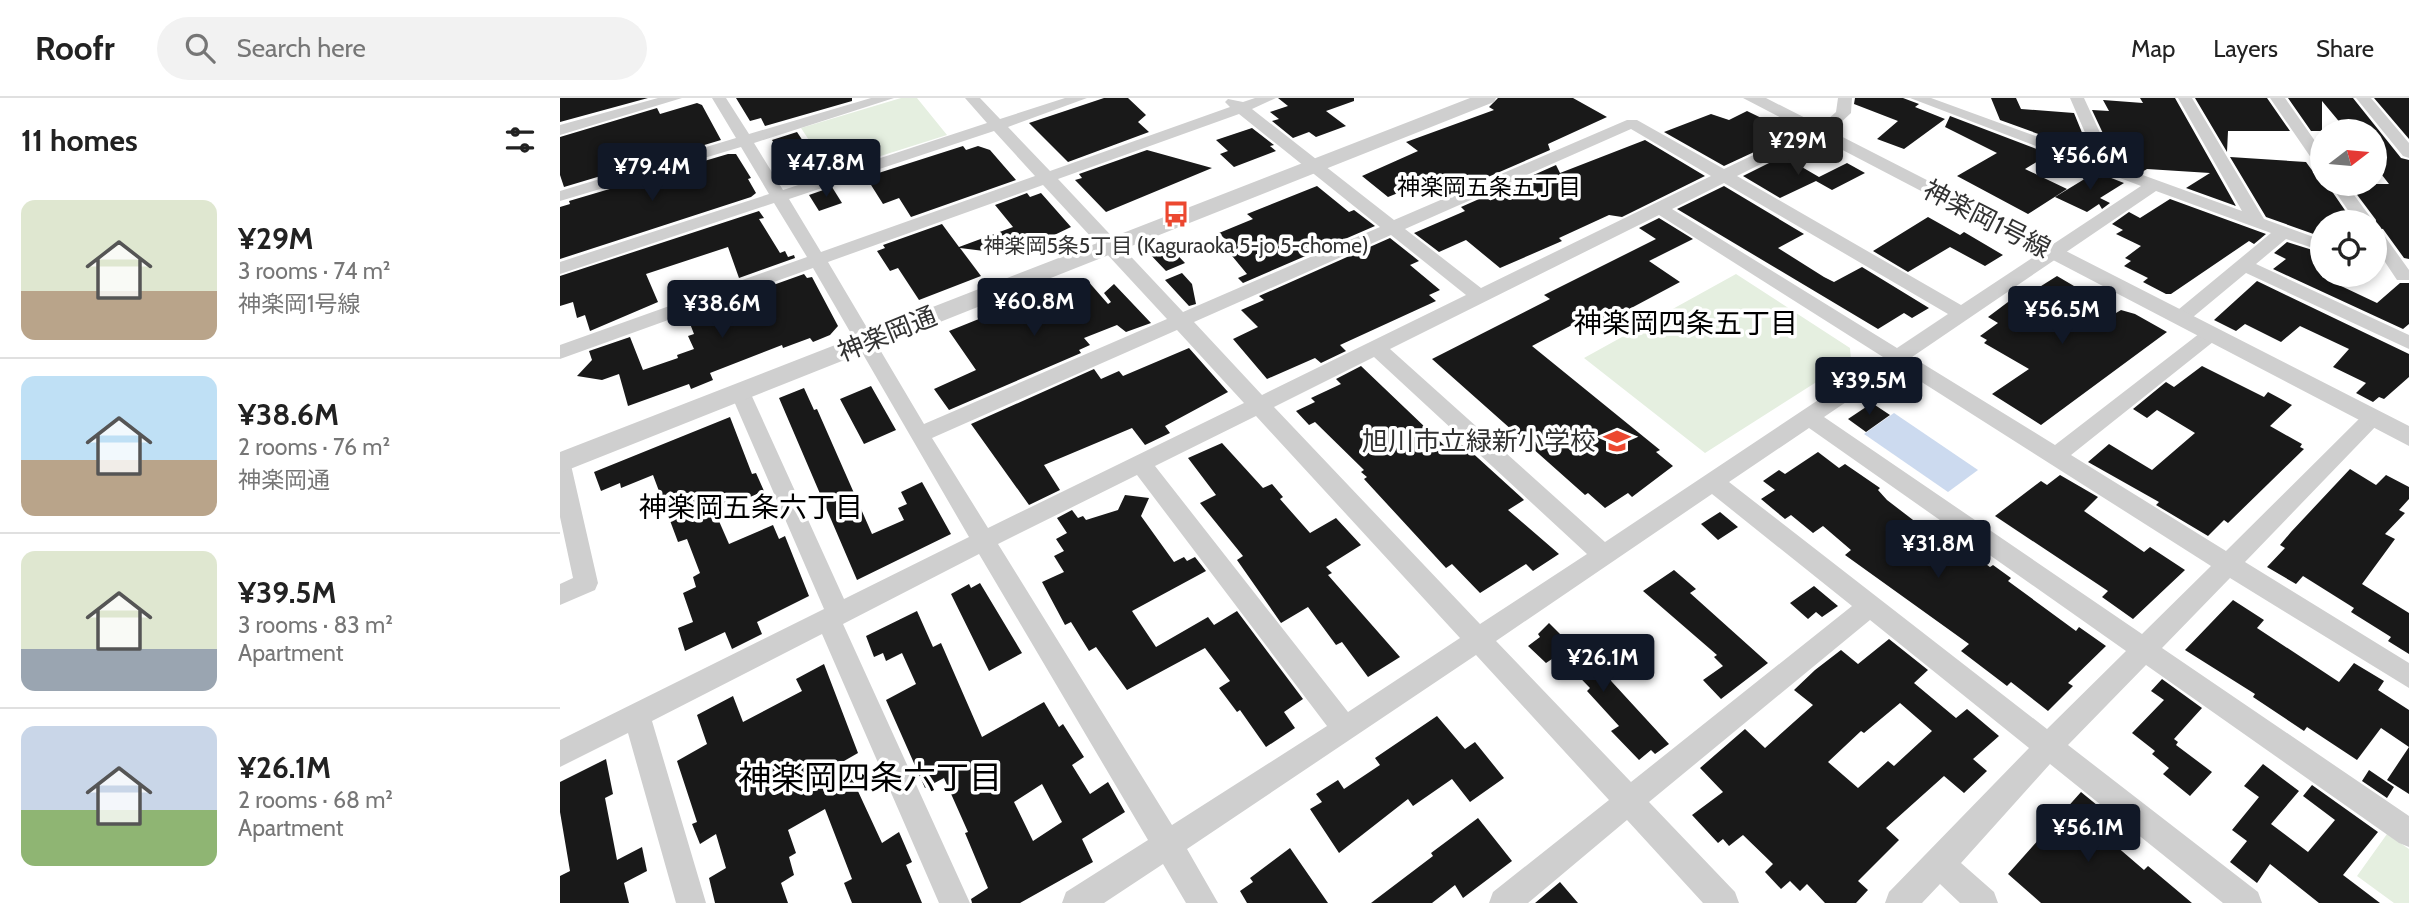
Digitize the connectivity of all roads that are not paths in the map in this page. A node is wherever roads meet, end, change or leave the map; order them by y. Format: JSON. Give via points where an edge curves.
{"nodes":[{"id":1,"x":675,"y":98,"type":"edge"},
{"id":2,"x":719,"y":98,"type":"edge"},
{"id":3,"x":887,"y":98,"type":"edge"},
{"id":4,"x":972,"y":98,"type":"edge"},
{"id":5,"x":1080,"y":98,"type":"edge"},
{"id":6,"x":1269,"y":98,"type":"edge"},
{"id":7,"x":1487,"y":98,"type":"edge"},
{"id":8,"x":1752,"y":98,"type":"edge"},
{"id":9,"x":1845,"y":98,"type":"edge"},
{"id":10,"x":1917,"y":98,"type":"edge"},
{"id":11,"x":1968,"y":98,"type":"edge"},
{"id":12,"x":2077,"y":98,"type":"edge"},
{"id":13,"x":2185,"y":98,"type":"edge"},
{"id":14,"x":2277,"y":98,"type":"edge"},
{"id":15,"x":2363,"y":98,"type":"edge"},
{"id":16,"x":1234,"y":103,"type":"edge"},
{"id":17,"x":1975,"y":119,"type":"junction"},
{"id":18,"x":997,"y":125,"type":"junction"},
{"id":19,"x":560,"y":130,"type":"edge"},
{"id":20,"x":1815,"y":131,"type":"junction"},
{"id":21,"x":743,"y":141,"type":"junction"},
{"id":22,"x":2310,"y":145,"type":"edge"},
{"id":23,"x":2409,"y":153,"type":"edge"},
{"id":24,"x":1314,"y":165,"type":"junction"},
{"id":25,"x":2108,"y":167,"type":"junction"},
{"id":26,"x":1722,"y":176,"type":"junction"},
{"id":27,"x":1046,"y":177,"type":"junction"},
{"id":28,"x":2155,"y":184,"type":"junction"},
{"id":29,"x":560,"y":196,"type":"edge"},
{"id":30,"x":779,"y":196,"type":"junction"},
{"id":31,"x":1659,"y":208,"type":"junction"},
{"id":32,"x":2258,"y":222,"type":"junction"},
{"id":33,"x":1392,"y":228,"type":"junction"},
{"id":34,"x":2284,"y":232,"type":"junction"},
{"id":35,"x":2310,"y":242,"type":"edge"},
{"id":36,"x":1111,"y":246,"type":"junction"},
{"id":37,"x":2387,"y":251,"type":"edge"},
{"id":38,"x":2054,"y":254,"type":"junction"},
{"id":39,"x":817,"y":260,"type":"junction"},
{"id":40,"x":2246,"y":266,"type":"junction"},
{"id":41,"x":560,"y":268,"type":"edge"},
{"id":42,"x":2387,"y":270,"type":"edge"},
{"id":43,"x":2406,"y":277,"type":"edge"},
{"id":44,"x":1480,"y":297,"type":"junction"},
{"id":45,"x":1963,"y":313,"type":"junction"},
{"id":46,"x":2180,"y":318,"type":"junction"},
{"id":47,"x":1182,"y":320,"type":"junction"},
{"id":48,"x":2211,"y":334,"type":"junction"},
{"id":49,"x":867,"y":342,"type":"junction"},
{"id":50,"x":2409,"y":343,"type":"edge"},
{"id":51,"x":1376,"y":348,"type":"junction"},
{"id":52,"x":560,"y":352,"type":"edge"},
{"id":53,"x":1898,"y":358,"type":"junction"},
{"id":54,"x":740,"y":392,"type":"junction"},
{"id":55,"x":1258,"y":406,"type":"junction"},
{"id":56,"x":1809,"y":417,"type":"junction"},
{"id":57,"x":2372,"y":418,"type":"junction"},
{"id":58,"x":2408,"y":434,"type":"edge"},
{"id":59,"x":919,"y":435,"type":"junction"},
{"id":60,"x":2054,"y":457,"type":"junction"},
{"id":61,"x":560,"y":464,"type":"edge"},
{"id":62,"x":1141,"y":464,"type":"junction"},
{"id":63,"x":1713,"y":482,"type":"junction"},
{"id":64,"x":983,"y":541,"type":"junction"},
{"id":65,"x":1603,"y":554,"type":"junction"},
{"id":66,"x":2229,"y":565,"type":"junction"},
{"id":67,"x":560,"y":595,"type":"edge"},
{"id":68,"x":1869,"y":606,"type":"junction"},
{"id":69,"x":833,"y":617,"type":"junction"},
{"id":70,"x":1476,"y":639,"type":"junction"},
{"id":71,"x":2144,"y":649,"type":"junction"},
{"id":72,"x":2409,"y":677,"type":"edge"},
{"id":73,"x":637,"y":717,"type":"junction"},
{"id":74,"x":1345,"y":729,"type":"junction"},
{"id":75,"x":2048,"y":747,"type":"junction"},
{"id":76,"x":560,"y":754,"type":"edge"},
{"id":77,"x":1628,"y":801,"type":"junction"},
{"id":78,"x":2409,"y":833,"type":"edge"},
{"id":79,"x":1167,"y":845,"type":"junction"},
{"id":80,"x":1940,"y":864,"type":"junction"},
{"id":81,"x":691,"y":903,"type":"edge"},
{"id":82,"x":955,"y":903,"type":"edge"},
{"id":83,"x":1077,"y":903,"type":"edge"},
{"id":84,"x":1203,"y":903,"type":"edge"},
{"id":85,"x":1504,"y":903,"type":"edge"},
{"id":86,"x":1724,"y":903,"type":"edge"},
{"id":87,"x":1900,"y":903,"type":"edge"},
{"id":88,"x":1983,"y":903,"type":"edge"},
{"id":89,"x":2247,"y":903,"type":"edge"}],
"edges":[{"from":1,"to":19,"type":"street"},
{"from":2,"to":21,"type":"street"},
{"from":3,"to":21,"type":"street"},
{"from":4,"to":18,"type":"street"},
{"from":5,"to":18,"type":"street"},
{"from":6,"to":16,"type":"street"},
{"from":7,"to":24,"type":"street","name":"神楽岡通"},
{"from":8,"to":20,"type":"street","name":"神楽岡1号線"},
{"from":9,"to":20,"type":"street","via":[[1840,118]]},
{"from":10,"to":17,"type":"street"},
{"from":11,"to":17,"type":"street"},
{"from":12,"to":25,"type":"street"},
{"from":13,"to":32,"type":"street"},
{"from":14,"to":22,"type":"street"},
{"from":15,"to":23,"type":"street"},
{"from":16,"to":24,"type":"street"},
{"from":16,"to":27,"type":"street"},
{"from":17,"to":25,"type":"street"},
{"from":18,"to":27,"type":"street"},
{"from":18,"to":30,"type":"street"},
{"from":20,"to":26,"type":"street"},
{"from":20,"to":38,"type":"street","name":"神楽岡1号線"},
{"from":21,"to":29,"type":"street"},
{"from":21,"to":30,"type":"street"},
{"from":24,"to":33,"type":"street"},
{"from":24,"to":36,"type":"street","name":"神楽岡通"},
{"from":25,"to":28,"type":"street"},
{"from":26,"to":31,"type":"street"},
{"from":26,"to":33,"type":"street","via":[[1632,123]]},
{"from":26,"to":45,"type":"street"},
{"from":27,"to":36,"type":"street"},
{"from":27,"to":39,"type":"street"},
{"from":28,"to":32,"type":"street"},
{"from":28,"to":38,"type":"street"},
{"from":30,"to":39,"type":"street"},
{"from":30,"to":41,"type":"street"},
{"from":31,"to":44,"type":"street"},
{"from":31,"to":53,"type":"street"},
{"from":32,"to":34,"type":"street"},
{"from":33,"to":44,"type":"street"},
{"from":33,"to":47,"type":"street"},
{"from":34,"to":35,"type":"street"},
{"from":34,"to":40,"type":"street"},
{"from":36,"to":47,"type":"street"},
{"from":36,"to":49,"type":"street","name":"神楽岡通"},
{"from":37,"to":43,"type":"street"},
{"from":38,"to":45,"type":"street"},
{"from":38,"to":46,"type":"street","name":"神楽岡1号線"},
{"from":39,"to":49,"type":"street"},
{"from":39,"to":52,"type":"street"},
{"from":40,"to":46,"type":"street"},
{"from":40,"to":50,"type":"street"},
{"from":42,"to":43,"type":"street"},
{"from":44,"to":51,"type":"street"},
{"from":45,"to":53,"type":"street"},
{"from":46,"to":48,"type":"street","name":"神楽岡1号線"},
{"from":47,"to":55,"type":"street"},
{"from":47,"to":59,"type":"street"},
{"from":48,"to":57,"type":"street","name":"神楽岡1号線"},
{"from":48,"to":60,"type":"street"},
{"from":49,"to":54,"type":"street","name":"神楽岡通"},
{"from":49,"to":59,"type":"street"},
{"from":51,"to":55,"type":"street"},
{"from":51,"to":65,"type":"street"},
{"from":53,"to":56,"type":"street"},
{"from":53,"to":60,"type":"street"},
{"from":54,"to":61,"type":"street","name":"神楽岡通"},
{"from":54,"to":69,"type":"street"},
{"from":55,"to":62,"type":"street"},
{"from":55,"to":70,"type":"street"},
{"from":56,"to":63,"type":"street"},
{"from":56,"to":71,"type":"street"},
{"from":57,"to":58,"type":"street","name":"神楽岡1号線"},
{"from":57,"to":66,"type":"street"},
{"from":59,"to":64,"type":"street"},
{"from":60,"to":66,"type":"street"},
{"from":61,"to":67,"type":"street","via":[[586,583]]},
{"from":62,"to":64,"type":"street"},
{"from":62,"to":74,"type":"street"},
{"from":63,"to":65,"type":"street"},
{"from":63,"to":68,"type":"street"},
{"from":64,"to":69,"type":"street"},
{"from":64,"to":79,"type":"street"},
{"from":65,"to":70,"type":"street"},
{"from":66,"to":71,"type":"street"},
{"from":66,"to":72,"type":"street"},
{"from":68,"to":75,"type":"street"},
{"from":68,"to":77,"type":"street"},
{"from":69,"to":73,"type":"street"},
{"from":69,"to":82,"type":"street"},
{"from":70,"to":74,"type":"street"},
{"from":70,"to":77,"type":"street"},
{"from":71,"to":75,"type":"street"},
{"from":71,"to":78,"type":"street"},
{"from":73,"to":76,"type":"street"},
{"from":73,"to":81,"type":"street"},
{"from":74,"to":79,"type":"street"},
{"from":75,"to":80,"type":"street"},
{"from":75,"to":89,"type":"street"},
{"from":77,"to":85,"type":"street"},
{"from":77,"to":86,"type":"street"},
{"from":79,"to":83,"type":"street"},
{"from":79,"to":84,"type":"street"},
{"from":80,"to":87,"type":"street"},
{"from":80,"to":88,"type":"street"}]}
